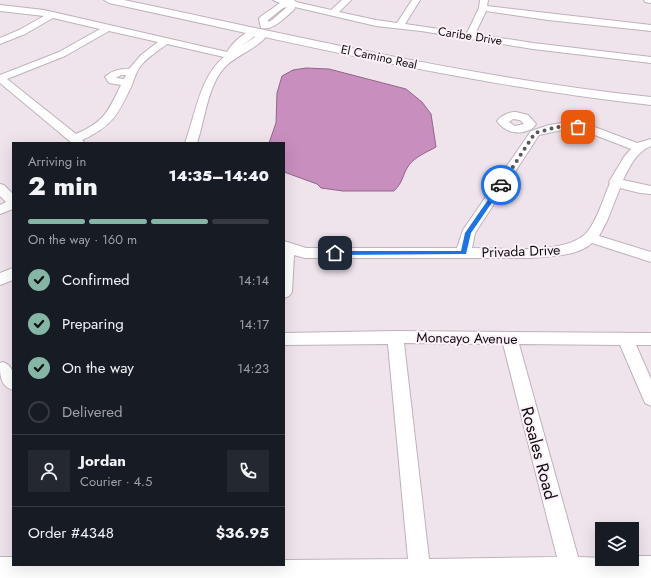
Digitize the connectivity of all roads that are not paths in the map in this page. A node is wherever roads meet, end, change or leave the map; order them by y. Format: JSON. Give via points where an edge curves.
{"nodes":[{"id":1,"x":109,"y":0,"type":"edge"},
{"id":2,"x":139,"y":0,"type":"edge"},
{"id":3,"x":276,"y":0,"type":"edge"},
{"id":4,"x":347,"y":0,"type":"edge"},
{"id":5,"x":416,"y":0,"type":"edge"},
{"id":6,"x":648,"y":0,"type":"edge"},
{"id":7,"x":651,"y":0,"type":"edge"},
{"id":8,"x":292,"y":1,"type":"edge"},
{"id":9,"x":484,"y":4,"type":"edge"},
{"id":10,"x":0,"y":8,"type":"edge"},
{"id":11,"x":333,"y":13,"type":"junction"},
{"id":12,"x":52,"y":15,"type":"junction"},
{"id":13,"x":400,"y":26,"type":"junction"},
{"id":14,"x":107,"y":28,"type":"junction"},
{"id":15,"x":651,"y":28,"type":"edge"},
{"id":16,"x":261,"y":29,"type":"junction"},
{"id":17,"x":470,"y":36,"type":"junction"},
{"id":18,"x":0,"y":41,"type":"edge"},
{"id":19,"x":166,"y":41,"type":"junction"},
{"id":20,"x":230,"y":56,"type":"junction"},
{"id":21,"x":651,"y":60,"type":"edge"},
{"id":22,"x":133,"y":72,"type":"junction"},
{"id":23,"x":0,"y":78,"type":"edge"},
{"id":24,"x":127,"y":83,"type":"junction"},
{"id":25,"x":651,"y":94,"type":"edge"},
{"id":26,"x":651,"y":101,"type":"edge"},
{"id":27,"x":77,"y":141,"type":"edge"},
{"id":28,"x":191,"y":142,"type":"edge"},
{"id":29,"x":651,"y":142,"type":"edge"},
{"id":30,"x":638,"y":148,"type":"junction"},
{"id":31,"x":615,"y":182,"type":"junction"},
{"id":32,"x":0,"y":188,"type":"edge"},
{"id":33,"x":651,"y":190,"type":"edge"},
{"id":34,"x":12,"y":202,"type":"edge"},
{"id":35,"x":12,"y":204,"type":"edge"},
{"id":36,"x":0,"y":210,"type":"edge"},
{"id":37,"x":591,"y":238,"type":"junction"},
{"id":38,"x":286,"y":247,"type":"edge"},
{"id":39,"x":464,"y":253,"type":"junction"},
{"id":40,"x":651,"y":257,"type":"edge"},
{"id":41,"x":285,"y":270,"type":"edge"},
{"id":42,"x":12,"y":274,"type":"edge"},
{"id":43,"x":0,"y":280,"type":"edge"},
{"id":44,"x":395,"y":337,"type":"junction"},
{"id":45,"x":509,"y":338,"type":"junction"},
{"id":46,"x":285,"y":339,"type":"edge"},
{"id":47,"x":625,"y":339,"type":"junction"},
{"id":48,"x":651,"y":339,"type":"edge"},
{"id":49,"x":5,"y":368,"type":"edge"},
{"id":50,"x":12,"y":381,"type":"edge"},
{"id":51,"x":651,"y":398,"type":"edge"},
{"id":52,"x":107,"y":567,"type":"edge"},
{"id":53,"x":651,"y":567,"type":"edge"},
{"id":54,"x":0,"y":568,"type":"edge"},
{"id":55,"x":264,"y":568,"type":"edge"},
{"id":56,"x":570,"y":568,"type":"junction"},
{"id":57,"x":420,"y":569,"type":"junction"}],
"edges":[{"from":1,"to":16,"type":"main road","name":"El Camino Real"},
{"from":2,"to":16,"type":"main road","name":"El Camino Real"},
{"from":3,"to":8,"type":"street","name":"Caribe Drive"},
{"from":4,"to":11,"type":"street"},
{"from":5,"to":13,"type":"street"},
{"from":6,"to":7,"type":"street"},
{"from":8,"to":11,"type":"street","name":"Caribe Drive"},
{"from":8,"to":16,"type":"street","via":[[291,8],[275,22]]},
{"from":9,"to":15,"type":"street","via":[[548,18]]},
{"from":9,"to":17,"type":"street"},
{"from":10,"to":12,"type":"street"},
{"from":11,"to":13,"type":"street","name":"Caribe Drive"},
{"from":12,"to":14,"type":"street"},
{"from":12,"to":18,"type":"street"},
{"from":13,"to":17,"type":"street","name":"Caribe Drive"},
{"from":14,"to":19,"type":"street"},
{"from":14,"to":23,"type":"street","via":[[62,54]]},
{"from":16,"to":20,"type":"street","via":[[260,38]]},
{"from":16,"to":25,"type":"main road","name":"El Camino Real","via":[[482,70]]},
{"from":16,"to":26,"type":"main road","name":"El Camino Real","via":[[476,76],[544,88]]},
{"from":17,"to":21,"type":"street","name":"Caribe Drive"},
{"from":19,"to":20,"type":"street"},
{"from":19,"to":22,"type":"street","via":[[144,57]]},
{"from":20,"to":28,"type":"street","via":[[214,75]]},
{"from":22,"to":24,"type":"street"},
{"from":22,"to":24,"type":"street","via":[[119,72],[110,77],[113,81]]},
{"from":23,"to":27,"type":"street"},
{"from":24,"to":27,"type":"street","via":[[107,121]]},
{"from":29,"to":30,"type":"street"},
{"from":30,"to":31,"type":"street"},
{"from":30,"to":39,"type":"street","via":[[597,130],[585,128],[557,127],[531,131],[468,233]]},
{"from":31,"to":33,"type":"street"},
{"from":31,"to":37,"type":"street"},
{"from":32,"to":34,"type":"street"},
{"from":35,"to":36,"type":"street"},
{"from":37,"to":39,"type":"street","name":"Privada Drive","via":[[561,250]]},
{"from":37,"to":40,"type":"street"},
{"from":38,"to":39,"type":"street","name":"Privada Drive","via":[[305,253]]},
{"from":38,"to":41,"type":"street"},
{"from":42,"to":43,"type":"street"},
{"from":44,"to":45,"type":"street","name":"Moncayo Avenue"},
{"from":44,"to":46,"type":"street","name":"Moncayo Avenue"},
{"from":44,"to":57,"type":"street"},
{"from":45,"to":47,"type":"street","name":"Moncayo Avenue"},
{"from":45,"to":56,"type":"street","name":"Rosales Road"},
{"from":47,"to":48,"type":"street","name":"Moncayo Avenue"},
{"from":47,"to":51,"type":"street"},
{"from":49,"to":50,"type":"street"},
{"from":52,"to":54,"type":"street"},
{"from":52,"to":55,"type":"street"},
{"from":53,"to":56,"type":"street"},
{"from":55,"to":57,"type":"street"},
{"from":56,"to":57,"type":"street"}]}
